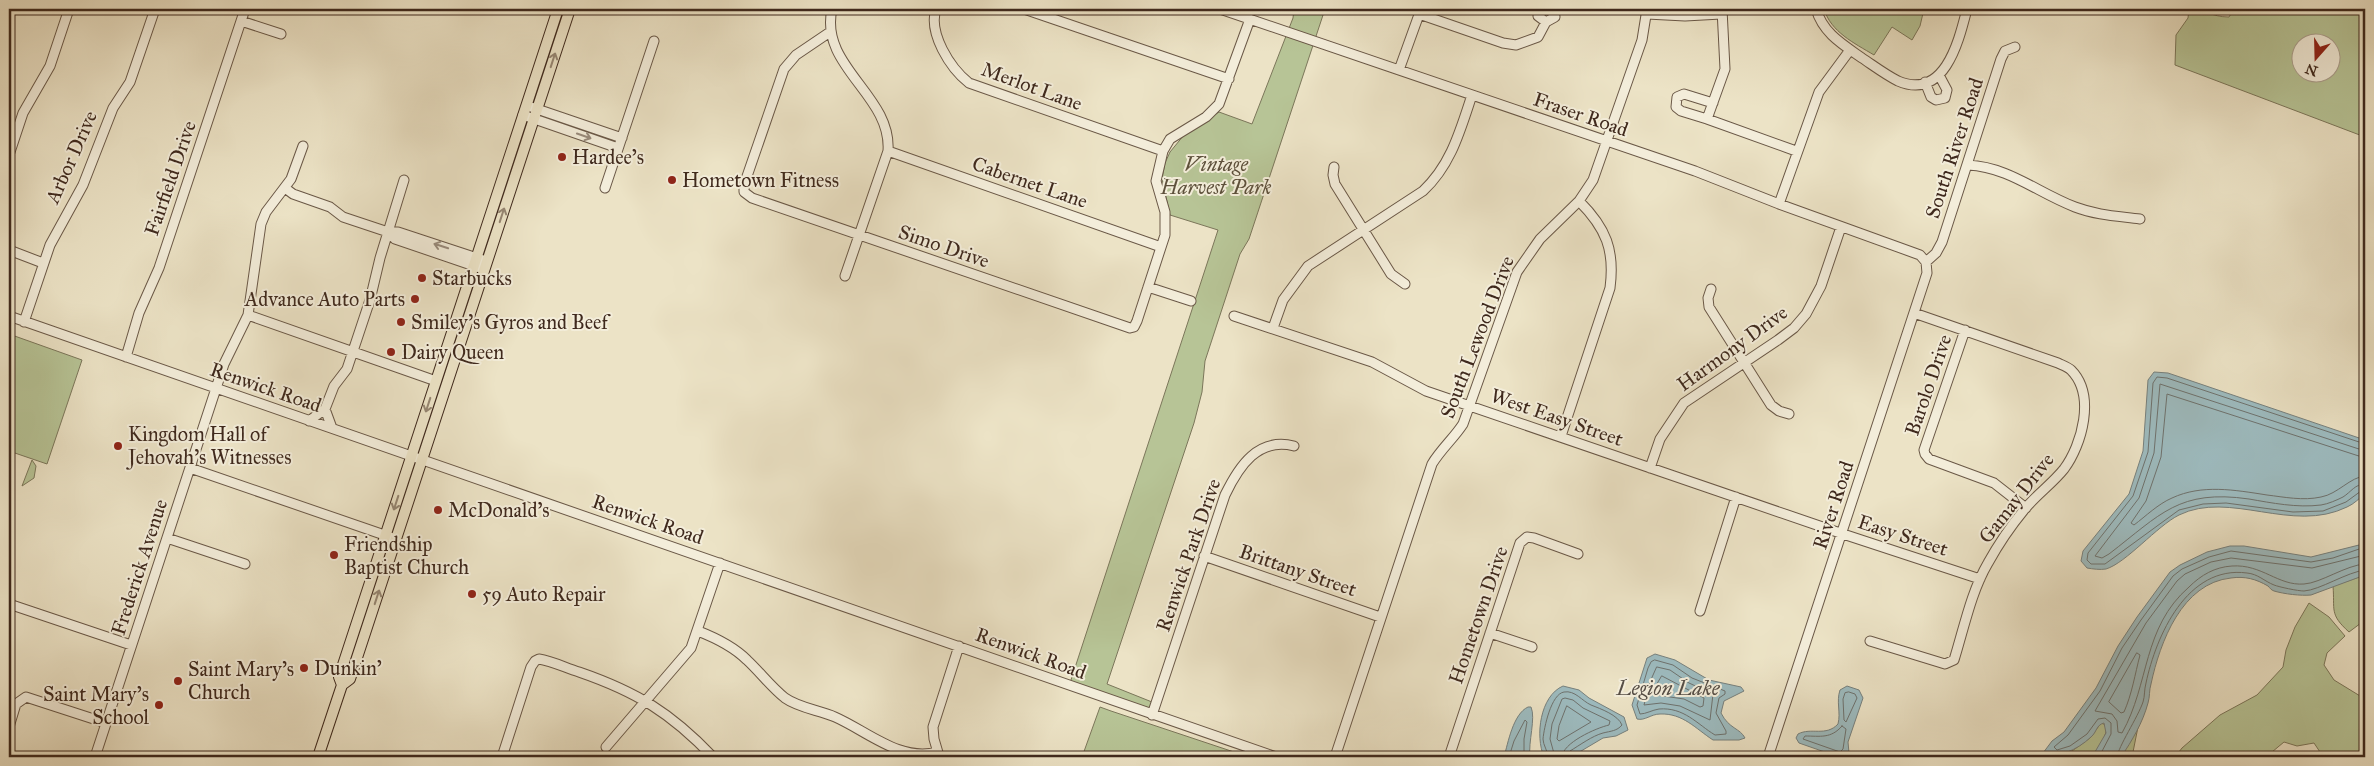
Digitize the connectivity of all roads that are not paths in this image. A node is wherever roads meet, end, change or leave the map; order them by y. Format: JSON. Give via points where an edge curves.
{"nodes":[{"id":1,"x":68,"y":9,"type":"edge"},
{"id":2,"x":154,"y":9,"type":"edge"},
{"id":3,"x":245,"y":9,"type":"edge"},
{"id":4,"x":558,"y":9,"type":"edge"},
{"id":5,"x":570,"y":9,"type":"edge"},
{"id":6,"x":832,"y":9,"type":"edge"},
{"id":7,"x":936,"y":9,"type":"edge"},
{"id":8,"x":1024,"y":9,"type":"edge"},
{"id":9,"x":1220,"y":9,"type":"edge"},
{"id":10,"x":1540,"y":9,"type":"edge"},
{"id":11,"x":1554,"y":9,"type":"edge"},
{"id":12,"x":1816,"y":9,"type":"edge"},
{"id":13,"x":1967,"y":9,"type":"edge"},
{"id":14,"x":1420,"y":11,"type":"edge"},
{"id":15,"x":1722,"y":11,"type":"edge"},
{"id":16,"x":1647,"y":12,"type":"edge"},
{"id":17,"x":1250,"y":19,"type":"junction"},
{"id":18,"x":241,"y":21,"type":"junction"},
{"id":19,"x":1546,"y":22,"type":"junction"},
{"id":20,"x":830,"y":32,"type":"junction"},
{"id":21,"x":281,"y":34,"type":"dead end"},
{"id":22,"x":654,"y":41,"type":"dead end"},
{"id":23,"x":2015,"y":47,"type":"dead end"},
{"id":24,"x":1850,"y":50,"type":"junction"},
{"id":25,"x":1399,"y":70,"type":"junction"},
{"id":26,"x":1939,"y":75,"type":"junction"},
{"id":27,"x":1229,"y":79,"type":"junction"},
{"id":28,"x":1925,"y":82,"type":"junction"},
{"id":29,"x":1472,"y":95,"type":"junction"},
{"id":30,"x":1713,"y":103,"type":"junction"},
{"id":31,"x":525,"y":110,"type":"junction"},
{"id":32,"x":536,"y":114,"type":"junction"},
{"id":33,"x":1707,"y":119,"type":"junction"},
{"id":34,"x":622,"y":138,"type":"junction"},
{"id":35,"x":1607,"y":141,"type":"junction"},
{"id":36,"x":303,"y":146,"type":"dead end"},
{"id":37,"x":618,"y":148,"type":"junction"},
{"id":38,"x":888,"y":151,"type":"junction"},
{"id":39,"x":1163,"y":151,"type":"junction"},
{"id":40,"x":1796,"y":151,"type":"junction"},
{"id":41,"x":9,"y":155,"type":"edge"},
{"id":42,"x":1968,"y":166,"type":"junction"},
{"id":43,"x":1334,"y":167,"type":"dead end"},
{"id":44,"x":404,"y":180,"type":"dead end"},
{"id":45,"x":285,"y":188,"type":"junction"},
{"id":46,"x":605,"y":188,"type":"dead end"},
{"id":47,"x":1579,"y":201,"type":"junction"},
{"id":48,"x":1779,"y":204,"type":"junction"},
{"id":49,"x":2140,"y":220,"type":"dead end"},
{"id":50,"x":1841,"y":227,"type":"junction"},
{"id":51,"x":1363,"y":229,"type":"junction"},
{"id":52,"x":388,"y":232,"type":"junction"},
{"id":53,"x":859,"y":235,"type":"junction"},
{"id":54,"x":1161,"y":247,"type":"junction"},
{"id":55,"x":9,"y":250,"type":"edge"},
{"id":56,"x":43,"y":262,"type":"junction"},
{"id":57,"x":475,"y":262,"type":"junction"},
{"id":58,"x":1926,"y":262,"type":"junction"},
{"id":59,"x":486,"y":265,"type":"junction"},
{"id":60,"x":845,"y":276,"type":"dead end"},
{"id":61,"x":1405,"y":284,"type":"dead end"},
{"id":62,"x":1148,"y":287,"type":"junction"},
{"id":63,"x":1711,"y":289,"type":"dead end"},
{"id":64,"x":1191,"y":301,"type":"dead end"},
{"id":65,"x":1914,"y":313,"type":"junction"},
{"id":66,"x":248,"y":315,"type":"junction"},
{"id":67,"x":9,"y":316,"type":"edge"},
{"id":68,"x":1234,"y":316,"type":"dead end"},
{"id":69,"x":24,"y":322,"type":"junction"},
{"id":70,"x":1273,"y":328,"type":"junction"},
{"id":71,"x":1965,"y":330,"type":"junction"},
{"id":72,"x":352,"y":351,"type":"junction"},
{"id":73,"x":126,"y":357,"type":"junction"},
{"id":74,"x":1744,"y":362,"type":"junction"},
{"id":75,"x":436,"y":381,"type":"junction"},
{"id":76,"x":216,"y":387,"type":"junction"},
{"id":77,"x":1470,"y":405,"type":"junction"},
{"id":78,"x":325,"y":409,"type":"junction"},
{"id":79,"x":1789,"y":414,"type":"dead end"},
{"id":80,"x":309,"y":420,"type":"junction"},
{"id":81,"x":332,"y":428,"type":"junction"},
{"id":82,"x":1561,"y":436,"type":"junction"},
{"id":83,"x":1294,"y":446,"type":"dead end"},
{"id":84,"x":411,"y":456,"type":"junction"},
{"id":85,"x":422,"y":460,"type":"junction"},
{"id":86,"x":190,"y":468,"type":"junction"},
{"id":87,"x":1650,"y":468,"type":"junction"},
{"id":88,"x":1736,"y":497,"type":"junction"},
{"id":89,"x":2026,"y":508,"type":"junction"},
{"id":90,"x":1843,"y":534,"type":"junction"},
{"id":91,"x":386,"y":535,"type":"junction"},
{"id":92,"x":167,"y":538,"type":"junction"},
{"id":93,"x":396,"y":539,"type":"junction"},
{"id":94,"x":1578,"y":554,"type":"dead end"},
{"id":95,"x":1204,"y":556,"type":"junction"},
{"id":96,"x":720,"y":563,"type":"junction"},
{"id":97,"x":245,"y":564,"type":"dead end"},
{"id":98,"x":1980,"y":578,"type":"junction"},
{"id":99,"x":9,"y":604,"type":"edge"},
{"id":100,"x":1700,"y":611,"type":"dead end"},
{"id":101,"x":1380,"y":617,"type":"junction"},
{"id":102,"x":698,"y":632,"type":"junction"},
{"id":103,"x":1490,"y":632,"type":"junction"},
{"id":104,"x":1870,"y":641,"type":"dead end"},
{"id":105,"x":132,"y":646,"type":"junction"},
{"id":106,"x":959,"y":646,"type":"junction"},
{"id":107,"x":1532,"y":647,"type":"dead end"},
{"id":108,"x":342,"y":685,"type":"junction"},
{"id":109,"x":647,"y":700,"type":"junction"},
{"id":110,"x":1152,"y":715,"type":"junction"},
{"id":111,"x":106,"y":724,"type":"junction"},
{"id":112,"x":9,"y":727,"type":"edge"},
{"id":113,"x":606,"y":747,"type":"dead end"},
{"id":114,"x":938,"y":755,"type":"edge"},
{"id":115,"x":95,"y":757,"type":"edge"},
{"id":116,"x":318,"y":757,"type":"edge"},
{"id":117,"x":502,"y":757,"type":"edge"},
{"id":118,"x":713,"y":757,"type":"edge"},
{"id":119,"x":1276,"y":757,"type":"edge"},
{"id":120,"x":1335,"y":757,"type":"edge"},
{"id":121,"x":1448,"y":757,"type":"edge"},
{"id":122,"x":1768,"y":757,"type":"edge"}],
"edges":[{"from":1,"to":41,"type":"street","via":[[50,66],[22,114]]},
{"from":2,"to":56,"type":"street","name":"Arbor Drive","via":[[130,82],[112,108],[83,185]]},
{"from":3,"to":18,"type":"street","name":"Fairfield Drive"},
{"from":4,"to":31,"type":"main road"},
{"from":32,"to":5,"type":"main road","one_way":true},
{"from":6,"to":20,"type":"street"},
{"from":7,"to":39,"type":"street","name":"Merlot Lane","via":[[933,19],[936,36],[969,83]]},
{"from":8,"to":27,"type":"street"},
{"from":9,"to":17,"type":"street","name":"Fraser Road"},
{"from":10,"to":19,"type":"street","via":[[1538,16]]},
{"from":11,"to":19,"type":"street","via":[[1555,17]]},
{"from":12,"to":24,"type":"street","via":[[1827,31]]},
{"from":13,"to":26,"type":"street","via":[[1958,43]]},
{"from":14,"to":19,"type":"street","via":[[1516,45],[1538,37]]},
{"from":14,"to":25,"type":"street"},
{"from":15,"to":16,"type":"street","via":[[1685,16]]},
{"from":15,"to":30,"type":"street","via":[[1725,69]]},
{"from":16,"to":35,"type":"street","name":"South Lewood Drive","via":[[1642,40]]},
{"from":17,"to":25,"type":"street","name":"Fraser Road"},
{"from":17,"to":27,"type":"street"},
{"from":18,"to":21,"type":"street"},
{"from":18,"to":73,"type":"street","name":"Fairfield Drive"},
{"from":20,"to":38,"type":"street","via":[[836,50],[884,120],[889,136]]},
{"from":20,"to":53,"type":"street","name":"Simo Drive","via":[[796,55],[784,69],[744,192],[752,198]]},
{"from":22,"to":34,"type":"street"},
{"from":23,"to":42,"type":"street","name":"South River Road","via":[[2005,51],[2001,59]]},
{"from":24,"to":28,"type":"street","via":[[1897,80]]},
{"from":24,"to":40,"type":"street","via":[[1819,92]]},
{"from":25,"to":29,"type":"street","name":"Fraser Road"},
{"from":26,"to":28,"type":"street"},
{"from":26,"to":28,"type":"street","via":[[1947,90],[1945,98],[1936,100],[1931,96]]},
{"from":27,"to":39,"type":"street","via":[[1215,109],[1170,139]]},
{"from":29,"to":35,"type":"street","name":"Fraser Road"},
{"from":29,"to":51,"type":"street","via":[[1452,152],[1435,180]]},
{"from":30,"to":33,"type":"street"},
{"from":30,"to":33,"type":"street","via":[[1684,94],[1677,97],[1676,107],[1681,111]]},
{"from":31,"to":32,"type":"street"},
{"from":31,"to":57,"type":"main road"},
{"from":32,"to":34,"type":"street"},
{"from":32,"to":37,"type":"street","one_way":true},
{"from":59,"to":32,"type":"main road","one_way":true},
{"from":33,"to":40,"type":"street"},
{"from":34,"to":37,"type":"street"},
{"from":35,"to":47,"type":"street","name":"South Lewood Drive","via":[[1593,180]]},
{"from":35,"to":48,"type":"street","name":"Fraser Road"},
{"from":36,"to":45,"type":"street","name":"Frederick Avenue"},
{"from":37,"to":46,"type":"street"},
{"from":38,"to":53,"type":"street"},
{"from":38,"to":54,"type":"street","name":"Cabernet Lane"},
{"from":39,"to":54,"type":"street","via":[[1156,181],[1166,222]]},
{"from":40,"to":48,"type":"street"},
{"from":42,"to":49,"type":"street","via":[[1981,166],[2019,178],[2084,210]]},
{"from":42,"to":58,"type":"street","name":"South River Road","via":[[1942,242]]},
{"from":43,"to":51,"type":"street","via":[[1335,184]]},
{"from":44,"to":52,"type":"street"},
{"from":45,"to":52,"type":"street","via":[[330,207],[344,217]]},
{"from":45,"to":66,"type":"street","name":"Frederick Avenue","via":[[261,224]]},
{"from":47,"to":77,"type":"street","name":"South Lewood Drive","via":[[1540,239],[1517,272]]},
{"from":47,"to":82,"type":"street","via":[[1600,226],[1613,266],[1610,288]]},
{"from":48,"to":50,"type":"street","name":"Fraser Road"},
{"from":50,"to":58,"type":"street","name":"Fraser Road","via":[[1920,255]]},
{"from":50,"to":74,"type":"street","name":"Harmony Drive","via":[[1821,286],[1806,314],[1794,328]]},
{"from":51,"to":61,"type":"street","via":[[1391,274]]},
{"from":51,"to":70,"type":"street","via":[[1308,266],[1283,300]]},
{"from":52,"to":57,"type":"street","via":[[398,232]]},
{"from":52,"to":72,"type":"street"},
{"from":53,"to":60,"type":"street"},
{"from":53,"to":62,"type":"street","name":"Simo Drive","via":[[1126,328],[1134,328]]},
{"from":54,"to":62,"type":"street"},
{"from":55,"to":56,"type":"street"},
{"from":56,"to":69,"type":"street","name":"Arbor Drive"},
{"from":57,"to":59,"type":"street"},
{"from":57,"to":75,"type":"main road"},
{"from":58,"to":65,"type":"street","name":"River Road","via":[[1927,273]]},
{"from":59,"to":85,"type":"main road"},
{"from":62,"to":64,"type":"street"},
{"from":63,"to":74,"type":"street","via":[[1710,307]]},
{"from":65,"to":71,"type":"street","name":"Gamay Drive"},
{"from":65,"to":90,"type":"street","name":"River Road"},
{"from":66,"to":72,"type":"street"},
{"from":66,"to":76,"type":"street","name":"Frederick Avenue"},
{"from":67,"to":69,"type":"street","name":"Renwick Road"},
{"from":68,"to":70,"type":"street","name":"West Easy Street"},
{"from":69,"to":73,"type":"street","name":"Renwick Road"},
{"from":70,"to":77,"type":"street","name":"West Easy Street","via":[[1372,362],[1426,390]]},
{"from":71,"to":89,"type":"street","name":"Barolo Drive","via":[[1924,454],[1994,483]]},
{"from":71,"to":89,"type":"street","name":"Gamay Drive","via":[[2071,370],[2083,394],[2082,425],[2072,454],[2064,469]]},
{"from":72,"to":75,"type":"street"},
{"from":72,"to":78,"type":"street","via":[[347,369],[334,386]]},
{"from":73,"to":76,"type":"street","name":"Renwick Road"},
{"from":74,"to":79,"type":"street","via":[[1771,405]]},
{"from":74,"to":87,"type":"street","name":"Harmony Drive","via":[[1684,403],[1660,439]]},
{"from":75,"to":84,"type":"main road","one_way":true},
{"from":76,"to":80,"type":"street","name":"Renwick Road"},
{"from":76,"to":86,"type":"street","name":"Frederick Avenue"},
{"from":77,"to":82,"type":"street","name":"West Easy Street"},
{"from":77,"to":101,"type":"street","name":"South Lewood Drive","via":[[1464,424],[1439,451],[1432,464]]},
{"from":78,"to":80,"type":"street"},
{"from":78,"to":81,"type":"street"},
{"from":80,"to":81,"type":"street","name":"Renwick Road"},
{"from":81,"to":84,"type":"street","name":"Renwick Road"},
{"from":82,"to":87,"type":"street","name":"West Easy Street"},
{"from":83,"to":95,"type":"street","name":"Renwick Park Drive","via":[[1271,444],[1245,463],[1225,494]]},
{"from":84,"to":85,"type":"street","name":"Renwick Road"},
{"from":84,"to":91,"type":"main road","one_way":true},
{"from":85,"to":93,"type":"main road"},
{"from":85,"to":96,"type":"street","name":"Renwick Road"},
{"from":86,"to":91,"type":"street"},
{"from":86,"to":92,"type":"street","name":"Frederick Avenue"},
{"from":87,"to":88,"type":"street","name":"West Easy Street"},
{"from":88,"to":90,"type":"street","name":"West Easy Street"},
{"from":88,"to":100,"type":"street"},
{"from":89,"to":98,"type":"street","name":"Gamay Drive"},
{"from":90,"to":98,"type":"street","name":"Easy Street"},
{"from":90,"to":122,"type":"street","name":"River Road"},
{"from":91,"to":93,"type":"street"},
{"from":91,"to":108,"type":"main road","via":[[339,678]]},
{"from":92,"to":97,"type":"street"},
{"from":92,"to":105,"type":"street","name":"Frederick Avenue"},
{"from":108,"to":93,"type":"main road","one_way":true,"via":[[350,679]]},
{"from":94,"to":103,"type":"street","name":"Hometown Drive","via":[[1534,538],[1524,539]]},
{"from":95,"to":101,"type":"street","name":"Brittany Street"},
{"from":95,"to":110,"type":"street","name":"Renwick Park Drive"},
{"from":96,"to":102,"type":"street"},
{"from":96,"to":106,"type":"street","name":"Renwick Road"},
{"from":98,"to":104,"type":"street","name":"Gamay Drive","via":[[1954,660],[1950,663]]},
{"from":99,"to":105,"type":"street"},
{"from":101,"to":120,"type":"street","name":"South Lewood Drive"},
{"from":102,"to":109,"type":"street","via":[[682,661]]},
{"from":102,"to":114,"type":"street","via":[[732,647],[787,699],[834,717],[884,744],[916,754]]},
{"from":103,"to":107,"type":"street"},
{"from":103,"to":121,"type":"street","name":"Hometown Drive"},
{"from":105,"to":111,"type":"street","name":"Frederick Avenue"},
{"from":106,"to":110,"type":"street","name":"Renwick Road"},
{"from":106,"to":114,"type":"street","via":[[933,727]]},
{"from":108,"to":116,"type":"main road"},
{"from":109,"to":113,"type":"street"},
{"from":109,"to":117,"type":"street","via":[[608,682],[544,660],[535,661]]},
{"from":109,"to":118,"type":"street","via":[[680,724]]},
{"from":110,"to":119,"type":"street","name":"Renwick Road"},
{"from":111,"to":112,"type":"street","via":[[31,698],[22,698],[16,704]]},
{"from":111,"to":115,"type":"street","name":"Frederick Avenue"}]}
